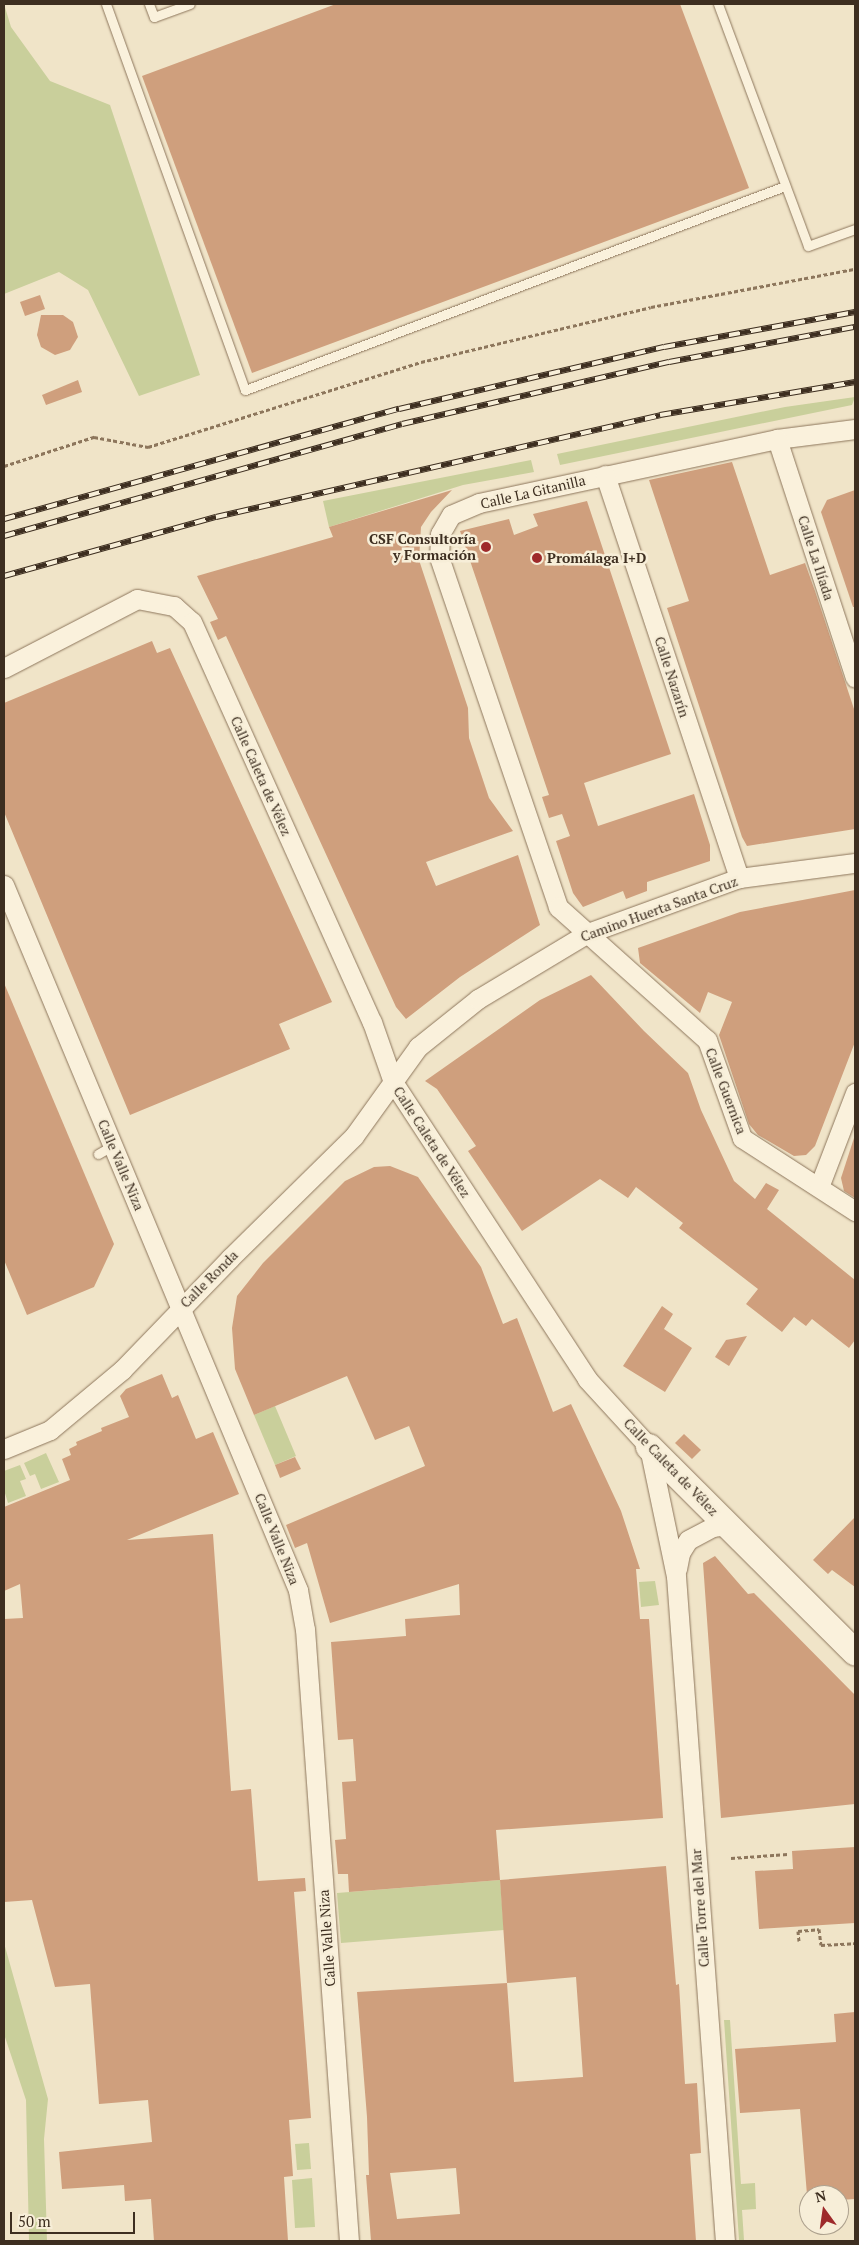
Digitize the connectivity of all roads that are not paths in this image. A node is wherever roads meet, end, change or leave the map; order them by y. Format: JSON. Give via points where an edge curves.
{"nodes":[{"id":1,"x":106,"y":4,"type":"edge"},
{"id":2,"x":149,"y":4,"type":"edge"},
{"id":3,"x":190,"y":4,"type":"edge"},
{"id":4,"x":718,"y":4,"type":"edge"},
{"id":5,"x":785,"y":186,"type":"junction"},
{"id":6,"x":855,"y":229,"type":"edge"},
{"id":7,"x":855,"y":429,"type":"edge"},
{"id":8,"x":776,"y":439,"type":"junction"},
{"id":9,"x":605,"y":475,"type":"junction"},
{"id":10,"x":4,"y":668,"type":"edge"},
{"id":11,"x":855,"y":678,"type":"edge"},
{"id":12,"x":855,"y":863,"type":"edge"},
{"id":13,"x":739,"y":878,"type":"junction"},
{"id":14,"x":4,"y":885,"type":"edge"},
{"id":15,"x":588,"y":933,"type":"junction"},
{"id":16,"x":393,"y":1082,"type":"junction"},
{"id":17,"x":855,"y":1093,"type":"edge"},
{"id":18,"x":819,"y":1188,"type":"junction"},
{"id":19,"x":855,"y":1211,"type":"edge"},
{"id":20,"x":182,"y":1306,"type":"junction"},
{"id":21,"x":649,"y":1447,"type":"junction"},
{"id":22,"x":4,"y":1449,"type":"edge"},
{"id":23,"x":728,"y":1525,"type":"junction"},
{"id":24,"x":676,"y":1576,"type":"junction"},
{"id":25,"x":855,"y":1652,"type":"edge"},
{"id":26,"x":349,"y":2241,"type":"edge"},
{"id":27,"x":725,"y":2241,"type":"edge"}],
"edges":[{"from":1,"to":5,"type":"lane","via":[[245,390]]},
{"from":2,"to":3,"type":"lane","via":[[154,17]]},
{"from":4,"to":5,"type":"lane"},
{"from":5,"to":6,"type":"lane","via":[[808,246]]},
{"from":7,"to":8,"type":"street","name":"Calle La Gitanilla"},
{"from":8,"to":9,"type":"street","name":"Calle La Gitanilla"},
{"from":8,"to":11,"type":"street","name":"Calle La Ilíada"},
{"from":9,"to":13,"type":"street","name":"Calle Nazarín"},
{"from":9,"to":15,"type":"street","name":"Calle La Gitanilla","via":[[479,504],[451,515],[440,534],[439,557],[558,907]]},
{"from":10,"to":16,"type":"street","name":"Calle Caleta de Vélez","via":[[137,599],[174,606],[192,622],[372,1022]]},
{"from":12,"to":13,"type":"street","name":"Camino Huerta Santa Cruz"},
{"from":13,"to":15,"type":"street","name":"Camino Huerta Santa Cruz"},
{"from":14,"to":20,"type":"street","name":"Calle Valle Niza","via":[[105,1150]]},
{"from":15,"to":16,"type":"street","name":"Camino Huerta Santa Cruz","via":[[478,999],[418,1047]]},
{"from":15,"to":18,"type":"street","name":"Calle Guernica","via":[[706,1040],[742,1138]]},
{"from":16,"to":20,"type":"street","name":"Calle Ronda","via":[[354,1136]]},
{"from":16,"to":21,"type":"street","name":"Calle Caleta de Vélez","via":[[587,1379]]},
{"from":17,"to":18,"type":"street"},
{"from":18,"to":19,"type":"street","name":"Calle Guernica"},
{"from":20,"to":22,"type":"street","name":"Calle Ronda","via":[[122,1370],[86,1402],[50,1430]]},
{"from":20,"to":26,"type":"street","name":"Calle Valle Niza","via":[[298,1590],[305,1629]]},
{"from":21,"to":23,"type":"street","name":"Calle Caleta de Vélez"},
{"from":21,"to":24,"type":"street","name":"Calle Torre del Mar"},
{"from":23,"to":24,"type":"street","name":"Calle Torre del Mar","via":[[712,1527],[688,1540],[680,1553]]},
{"from":23,"to":25,"type":"street","name":"Calle Caleta de Vélez"},
{"from":24,"to":27,"type":"street","name":"Calle Torre del Mar"}]}
